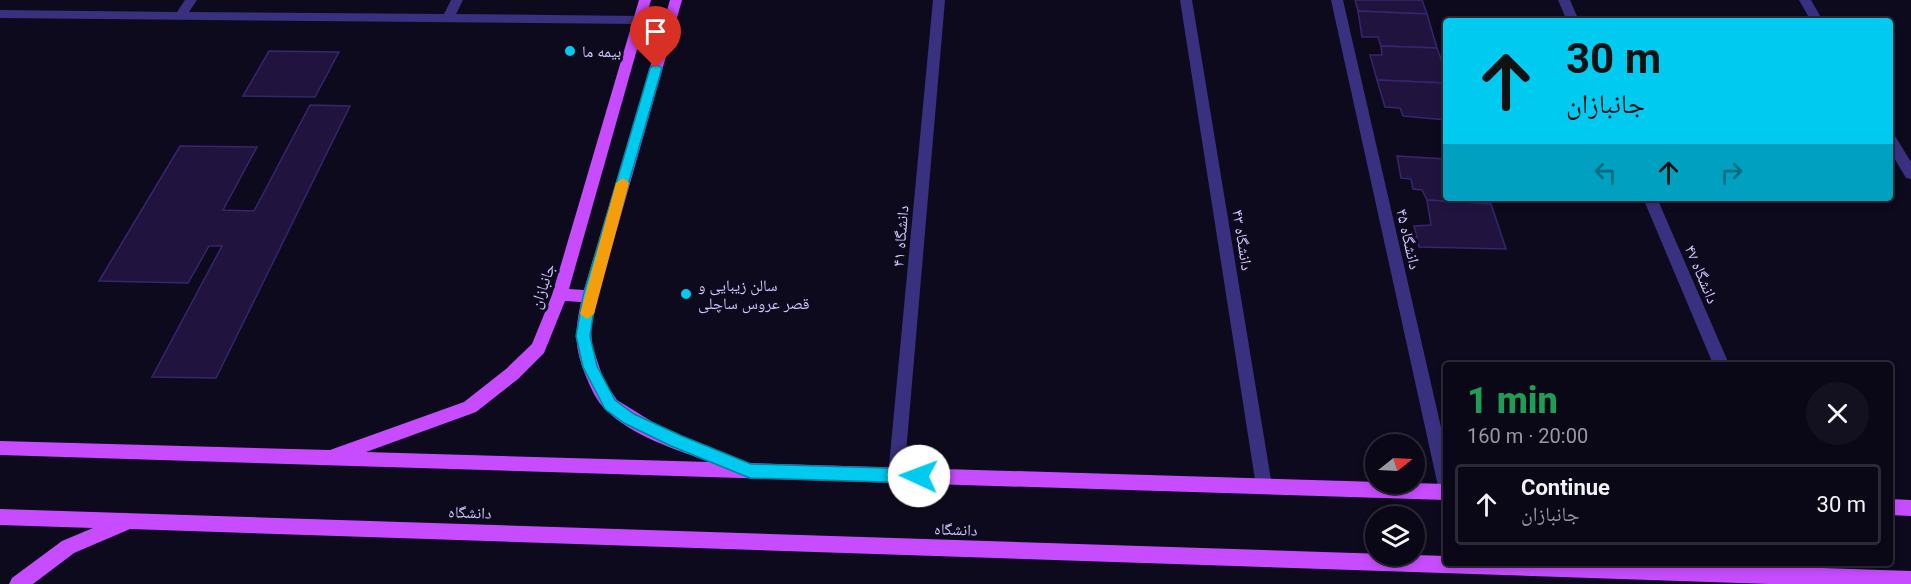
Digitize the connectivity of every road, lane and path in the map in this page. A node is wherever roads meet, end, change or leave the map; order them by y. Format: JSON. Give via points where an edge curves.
{"nodes":[{"id":1,"x":191,"y":0,"type":"edge"},
{"id":2,"x":457,"y":0,"type":"edge"},
{"id":3,"x":645,"y":0,"type":"edge"},
{"id":4,"x":676,"y":0,"type":"edge"},
{"id":5,"x":939,"y":0,"type":"edge"},
{"id":6,"x":1186,"y":0,"type":"edge"},
{"id":7,"x":1337,"y":0,"type":"edge"},
{"id":8,"x":1564,"y":0,"type":"edge"},
{"id":9,"x":1804,"y":0,"type":"edge"},
{"id":10,"x":0,"y":14,"type":"edge"},
{"id":11,"x":180,"y":16,"type":"junction"},
{"id":12,"x":448,"y":18,"type":"junction"},
{"id":13,"x":1572,"y":18,"type":"edge"},
{"id":14,"x":1815,"y":18,"type":"edge"},
{"id":15,"x":639,"y":20,"type":"junction"},
{"id":16,"x":1893,"y":145,"type":"edge"},
{"id":17,"x":1911,"y":174,"type":"edge"},
{"id":18,"x":1651,"y":201,"type":"edge"},
{"id":19,"x":560,"y":295,"type":"junction"},
{"id":20,"x":590,"y":296,"type":"junction"},
{"id":21,"x":1720,"y":362,"type":"edge"},
{"id":22,"x":0,"y":448,"type":"edge"},
{"id":23,"x":326,"y":458,"type":"junction"},
{"id":24,"x":750,"y":471,"type":"junction"},
{"id":25,"x":1443,"y":473,"type":"edge"},
{"id":26,"x":896,"y":476,"type":"junction"},
{"id":27,"x":1264,"y":486,"type":"junction"},
{"id":28,"x":1443,"y":492,"type":"edge"},
{"id":29,"x":1893,"y":507,"type":"edge"},
{"id":30,"x":1911,"y":508,"type":"edge"},
{"id":31,"x":0,"y":517,"type":"edge"},
{"id":32,"x":135,"y":521,"type":"junction"},
{"id":33,"x":1443,"y":564,"type":"edge"},
{"id":34,"x":1490,"y":566,"type":"edge"},
{"id":35,"x":1911,"y":580,"type":"edge"},
{"id":36,"x":18,"y":584,"type":"edge"}],
"edges":[{"from":1,"to":11,"type":"street"},
{"from":2,"to":12,"type":"street"},
{"from":3,"to":15,"type":"main road","name":"جانبازان"},
{"from":4,"to":20,"type":"main road"},
{"from":5,"to":26,"type":"street","name":"دانشگاه ۴۱"},
{"from":6,"to":27,"type":"street","name":"دانشگاه ۴۳"},
{"from":7,"to":25,"type":"street","name":"دانشگاه ۴۵"},
{"from":8,"to":13,"type":"street"},
{"from":9,"to":14,"type":"street"},
{"from":10,"to":11,"type":"street"},
{"from":11,"to":12,"type":"street"},
{"from":12,"to":15,"type":"street"},
{"from":15,"to":19,"type":"main road","name":"جانبازان"},
{"from":16,"to":17,"type":"street"},
{"from":18,"to":21,"type":"street","name":"دانشگاه ۴۷"},
{"from":19,"to":20,"type":"main road"},
{"from":19,"to":23,"type":"main road","name":"جانبازان","via":[[538,348],[470,407]]},
{"from":20,"to":24,"type":"main road","via":[[583,336],[590,367],[610,404],[676,441]]},
{"from":22,"to":23,"type":"main road"},
{"from":23,"to":24,"type":"main road"},
{"from":24,"to":26,"type":"main road"},
{"from":26,"to":27,"type":"main road"},
{"from":27,"to":28,"type":"main road"},
{"from":29,"to":30,"type":"main road"},
{"from":31,"to":32,"type":"main road","name":"دانشگاه"},
{"from":32,"to":33,"type":"main road","name":"دانشگاه"},
{"from":32,"to":36,"type":"main road","via":[[68,547]]},
{"from":34,"to":35,"type":"main road","name":"دانشگاه"}]}
